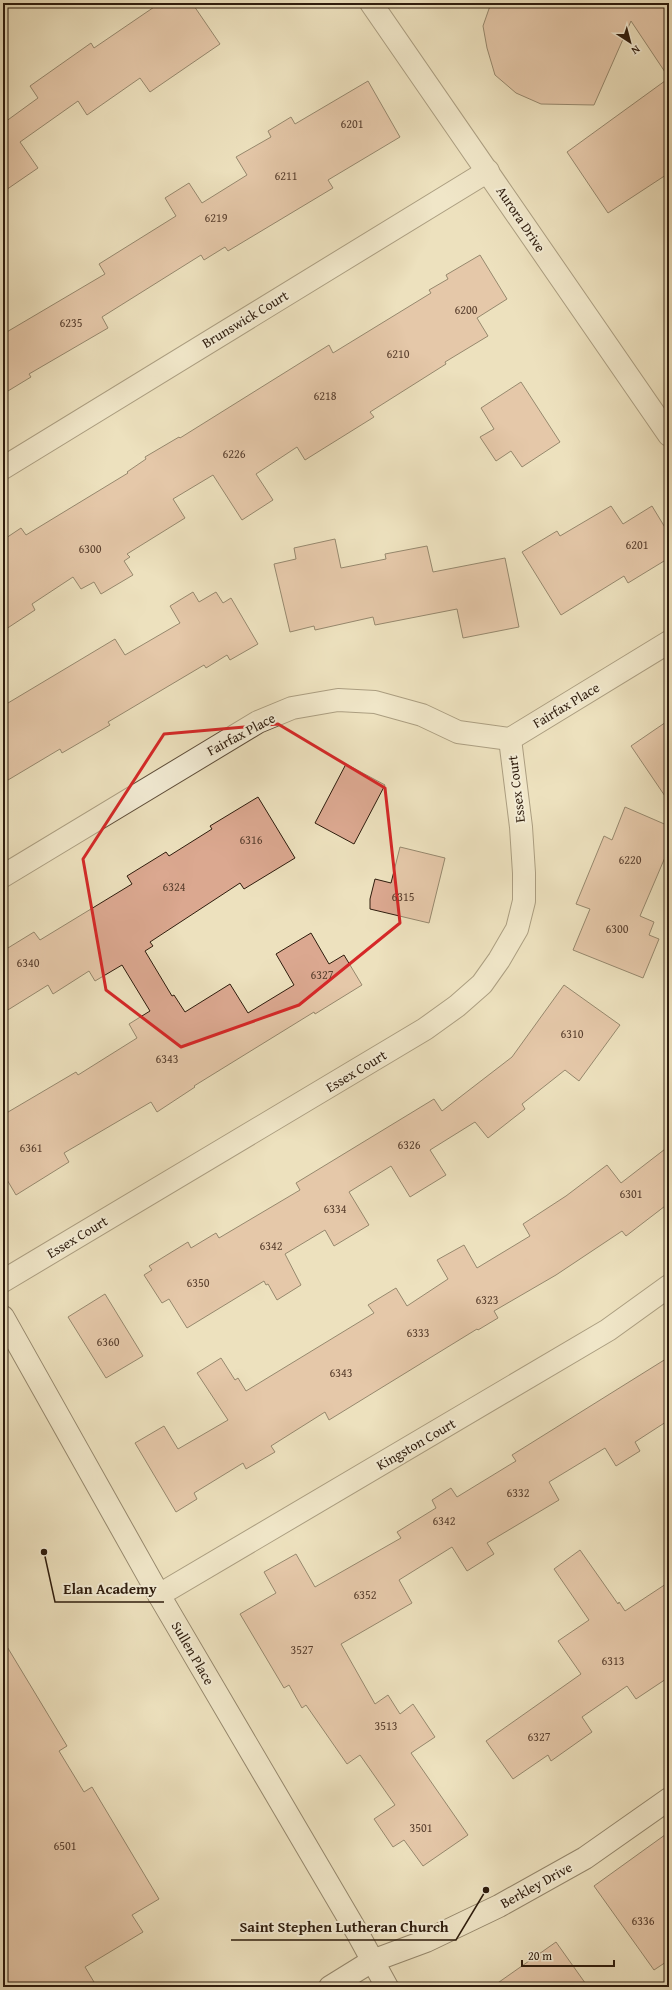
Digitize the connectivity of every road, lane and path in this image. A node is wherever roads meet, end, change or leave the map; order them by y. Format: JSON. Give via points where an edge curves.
{"nodes":[{"id":1,"x":372,"y":3,"type":"edge"},
{"id":2,"x":488,"y":170,"type":"junction"},
{"id":3,"x":669,"y":435,"type":"edge"},
{"id":4,"x":3,"y":468,"type":"edge"},
{"id":5,"x":669,"y":642,"type":"edge"},
{"id":6,"x":510,"y":739,"type":"junction"},
{"id":7,"x":3,"y":876,"type":"edge"},
{"id":8,"x":3,"y":1281,"type":"edge"},
{"id":9,"x":669,"y":1286,"type":"edge"},
{"id":10,"x":3,"y":1317,"type":"edge"},
{"id":11,"x":159,"y":1595,"type":"junction"},
{"id":12,"x":669,"y":1799,"type":"edge"},
{"id":13,"x":372,"y":1961,"type":"junction"},
{"id":14,"x":330,"y":1987,"type":"edge"},
{"id":15,"x":387,"y":1987,"type":"edge"}],
"edges":[{"from":1,"to":2,"type":"street","name":"Aurora Drive"},
{"from":2,"to":3,"type":"street","name":"Aurora Drive"},
{"from":2,"to":4,"type":"street","name":"Brunswick Court"},
{"from":5,"to":6,"type":"street","name":"Fairfax Place"},
{"from":6,"to":7,"type":"street","name":"Fairfax Place","via":[[458,732],[422,715],[375,702],[338,700],[292,708],[258,722]]},
{"from":6,"to":8,"type":"street","name":"Essex Court","via":[[521,827],[524,901],[517,929],[500,960],[482,984],[425,1029]]},
{"from":9,"to":11,"type":"street","name":"Kingston Court","via":[[608,1330]]},
{"from":10,"to":11,"type":"street","name":"Sullen Place"},
{"from":11,"to":13,"type":"street","name":"Sullen Place"},
{"from":12,"to":13,"type":"street","name":"Berkley Drive","via":[[585,1858],[499,1906],[426,1941]]},
{"from":13,"to":14,"type":"street","name":"Berkley Drive"},
{"from":13,"to":15,"type":"street","name":"Sullen Place"}]}
